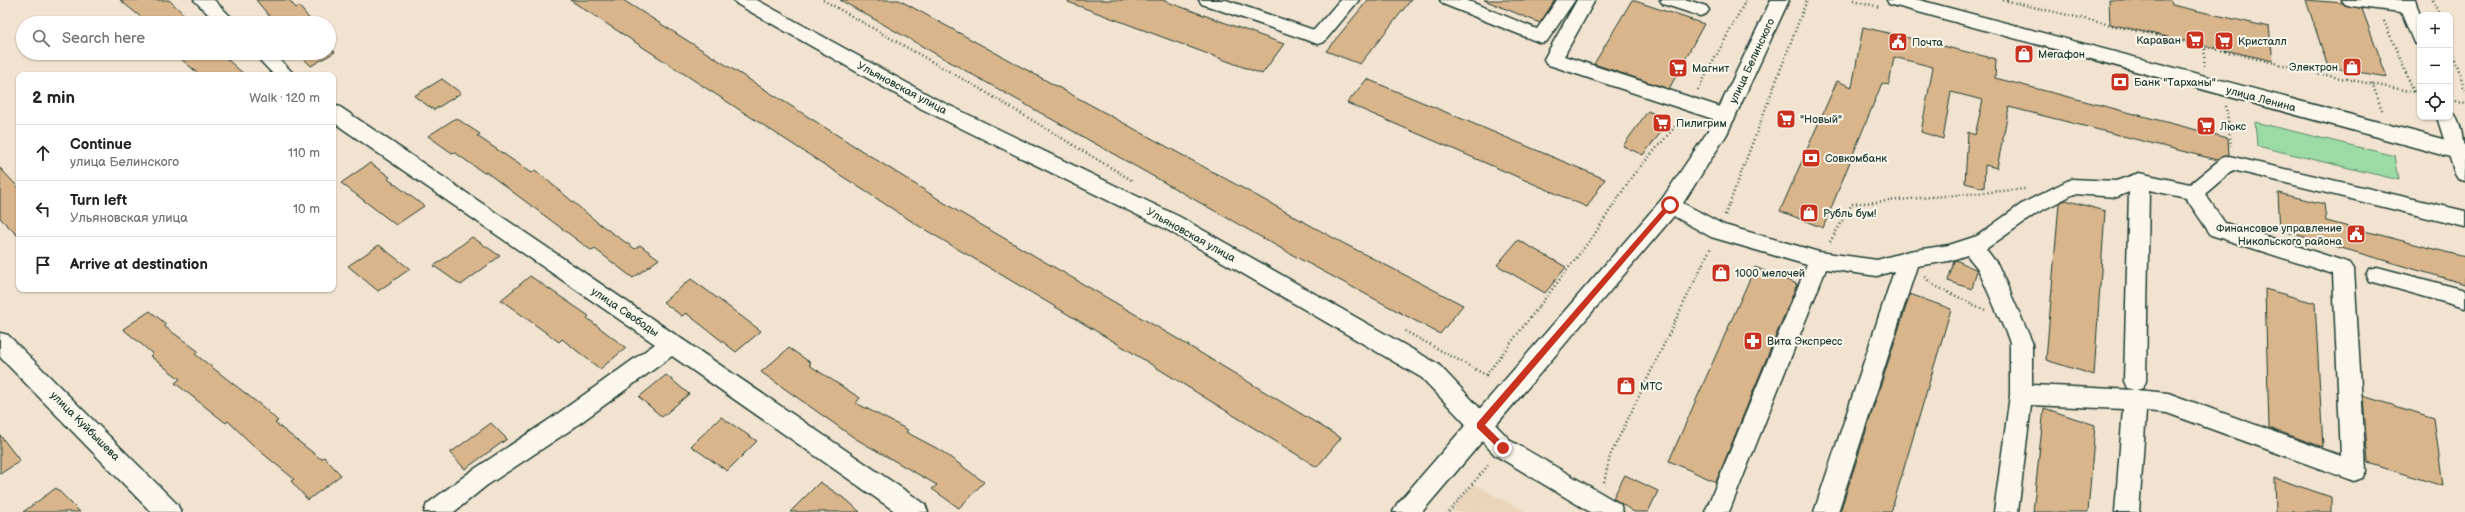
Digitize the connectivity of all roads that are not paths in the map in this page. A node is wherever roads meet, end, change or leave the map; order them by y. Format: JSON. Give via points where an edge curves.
{"nodes":[{"id":1,"x":203,"y":0,"type":"edge"},
{"id":2,"x":742,"y":0,"type":"edge"},
{"id":3,"x":1208,"y":0,"type":"edge"},
{"id":4,"x":1350,"y":0,"type":"edge"},
{"id":5,"x":1449,"y":0,"type":"edge"},
{"id":6,"x":1566,"y":0,"type":"edge"},
{"id":7,"x":1586,"y":0,"type":"edge"},
{"id":8,"x":1669,"y":0,"type":"edge"},
{"id":9,"x":1780,"y":0,"type":"edge"},
{"id":10,"x":1896,"y":0,"type":"edge"},
{"id":11,"x":2350,"y":0,"type":"edge"},
{"id":12,"x":2407,"y":3,"type":"edge"},
{"id":13,"x":1700,"y":10,"type":"dead end"},
{"id":14,"x":220,"y":16,"type":"edge"},
{"id":15,"x":2417,"y":31,"type":"edge"},
{"id":16,"x":270,"y":60,"type":"edge"},
{"id":17,"x":283,"y":72,"type":"edge"},
{"id":18,"x":336,"y":114,"type":"edge"},
{"id":19,"x":1726,"y":116,"type":"junction"},
{"id":20,"x":2448,"y":120,"type":"edge"},
{"id":21,"x":2462,"y":152,"type":"edge"},
{"id":22,"x":2465,"y":174,"type":"edge"},
{"id":23,"x":2139,"y":180,"type":"junction"},
{"id":24,"x":2193,"y":192,"type":"junction"},
{"id":25,"x":1670,"y":205,"type":"junction"},
{"id":26,"x":2465,"y":219,"type":"edge"},
{"id":27,"x":1971,"y":246,"type":"junction"},
{"id":28,"x":1908,"y":259,"type":"junction"},
{"id":29,"x":1819,"y":260,"type":"junction"},
{"id":30,"x":2377,"y":275,"type":"dead end"},
{"id":31,"x":2465,"y":299,"type":"edge"},
{"id":32,"x":0,"y":342,"type":"edge"},
{"id":33,"x":672,"y":344,"type":"junction"},
{"id":34,"x":2135,"y":390,"type":"junction"},
{"id":35,"x":2021,"y":396,"type":"junction"},
{"id":36,"x":1480,"y":426,"type":"junction"},
{"id":37,"x":1605,"y":509,"type":"edge"},
{"id":38,"x":168,"y":512,"type":"edge"},
{"id":39,"x":436,"y":512,"type":"edge"},
{"id":40,"x":916,"y":512,"type":"edge"},
{"id":41,"x":1406,"y":512,"type":"edge"},
{"id":42,"x":1717,"y":512,"type":"edge"},
{"id":43,"x":1826,"y":512,"type":"edge"},
{"id":44,"x":2006,"y":512,"type":"edge"},
{"id":45,"x":2127,"y":512,"type":"edge"}],
"edges":[{"from":1,"to":14,"type":"street"},
{"from":2,"to":36,"type":"street","name":"Ульяновская улица","via":[[929,104],[1173,223],[1424,367],[1458,399]]},
{"from":3,"to":4,"type":"street","via":[[1318,38]]},
{"from":5,"to":6,"type":"street","via":[[1541,37]]},
{"from":7,"to":19,"type":"street","via":[[1553,59]]},
{"from":8,"to":13,"type":"street"},
{"from":9,"to":19,"type":"main road","name":"улица Белинского"},
{"from":10,"to":21,"type":"main road","name":"улица Ленина"},
{"from":11,"to":12,"type":"street"},
{"from":12,"to":15,"type":"street"},
{"from":16,"to":17,"type":"street"},
{"from":18,"to":33,"type":"street","name":"улица Свободы"},
{"from":19,"to":25,"type":"main road","name":"улица Белинского"},
{"from":20,"to":21,"type":"street"},
{"from":21,"to":22,"type":"street"},
{"from":23,"to":24,"type":"street"},
{"from":23,"to":27,"type":"street","via":[[2117,188],[2071,186],[2030,208],[1984,242]]},
{"from":23,"to":34,"type":"street"},
{"from":24,"to":26,"type":"street","via":[[2233,163]]},
{"from":24,"to":34,"type":"street","via":[[2218,229],[2343,269],[2354,471]]},
{"from":25,"to":29,"type":"street","via":[[1718,231]]},
{"from":25,"to":36,"type":"main road","name":"улица Белинского"},
{"from":27,"to":28,"type":"street","via":[[1949,253]]},
{"from":27,"to":35,"type":"street","via":[[1987,265],[2021,342]]},
{"from":28,"to":29,"type":"street","via":[[1877,268]]},
{"from":28,"to":43,"type":"street"},
{"from":29,"to":42,"type":"street"},
{"from":30,"to":31,"type":"street"},
{"from":32,"to":38,"type":"main road","name":"улица Куйбышева"},
{"from":33,"to":39,"type":"street","via":[[561,424],[478,479]]},
{"from":33,"to":40,"type":"street","name":"улица Свободы"},
{"from":34,"to":35,"type":"street"},
{"from":34,"to":45,"type":"street"},
{"from":35,"to":44,"type":"street"},
{"from":36,"to":37,"type":"street","name":"Ульяновская улица","via":[[1503,448]]},
{"from":36,"to":41,"type":"main road","name":"улица Белинского"}]}
